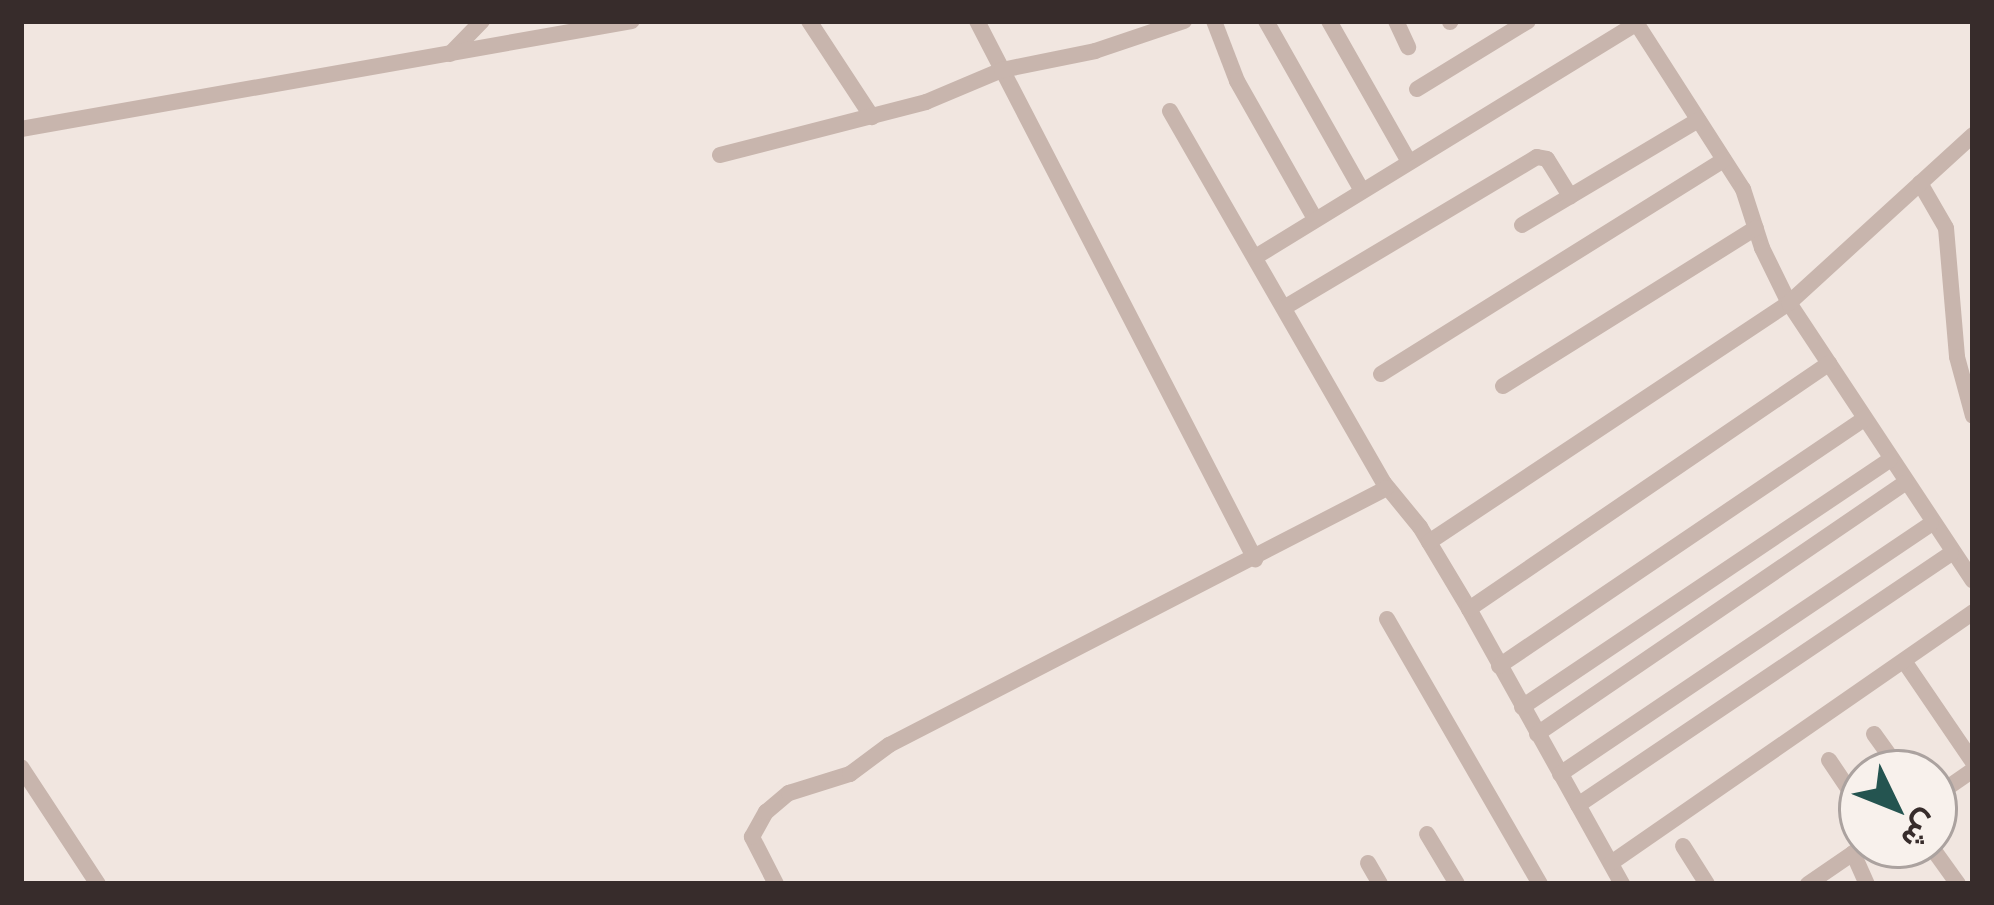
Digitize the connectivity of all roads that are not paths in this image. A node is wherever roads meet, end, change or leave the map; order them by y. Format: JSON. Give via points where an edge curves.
{"nodes":[{"id":1,"x":482,"y":21,"type":"edge"},
{"id":2,"x":632,"y":21,"type":"edge"},
{"id":3,"x":809,"y":21,"type":"edge"},
{"id":4,"x":977,"y":21,"type":"edge"},
{"id":5,"x":1184,"y":21,"type":"edge"},
{"id":6,"x":1214,"y":21,"type":"edge"},
{"id":7,"x":1266,"y":21,"type":"edge"},
{"id":8,"x":1328,"y":21,"type":"edge"},
{"id":9,"x":1396,"y":21,"type":"edge"},
{"id":10,"x":1528,"y":21,"type":"edge"},
{"id":11,"x":1636,"y":22,"type":"edge"},
{"id":12,"x":1408,"y":47,"type":"dead end"},
{"id":13,"x":450,"y":54,"type":"junction"},
{"id":14,"x":1002,"y":70,"type":"junction"},
{"id":15,"x":1417,"y":89,"type":"dead end"},
{"id":16,"x":1170,"y":112,"type":"dead end"},
{"id":17,"x":872,"y":117,"type":"junction"},
{"id":18,"x":1698,"y":120,"type":"junction"},
{"id":19,"x":21,"y":129,"type":"edge"},
{"id":20,"x":1973,"y":135,"type":"edge"},
{"id":21,"x":720,"y":155,"type":"dead end"},
{"id":22,"x":1724,"y":160,"type":"junction"},
{"id":23,"x":1409,"y":162,"type":"junction"},
{"id":24,"x":1920,"y":183,"type":"junction"},
{"id":25,"x":1362,"y":191,"type":"junction"},
{"id":26,"x":1570,"y":196,"type":"junction"},
{"id":27,"x":1315,"y":219,"type":"junction"},
{"id":28,"x":1522,"y":225,"type":"dead end"},
{"id":29,"x":1756,"y":228,"type":"junction"},
{"id":30,"x":1257,"y":256,"type":"junction"},
{"id":31,"x":1790,"y":303,"type":"junction"},
{"id":32,"x":1287,"y":306,"type":"junction"},
{"id":33,"x":1829,"y":364,"type":"junction"},
{"id":34,"x":1381,"y":374,"type":"dead end"},
{"id":35,"x":1503,"y":386,"type":"dead end"},
{"id":36,"x":1973,"y":416,"type":"edge"},
{"id":37,"x":1864,"y":419,"type":"junction"},
{"id":38,"x":1890,"y":460,"type":"junction"},
{"id":39,"x":1905,"y":483,"type":"junction"},
{"id":40,"x":1387,"y":488,"type":"junction"},
{"id":41,"x":1931,"y":524,"type":"junction"},
{"id":42,"x":1430,"y":542,"type":"junction"},
{"id":43,"x":1951,"y":553,"type":"junction"},
{"id":44,"x":1255,"y":559,"type":"junction"},
{"id":45,"x":1973,"y":581,"type":"edge"},
{"id":46,"x":1468,"y":609,"type":"junction"},
{"id":47,"x":1973,"y":613,"type":"edge"},
{"id":48,"x":1387,"y":619,"type":"dead end"},
{"id":49,"x":1904,"y":661,"type":"junction"},
{"id":50,"x":1499,"y":666,"type":"junction"},
{"id":51,"x":1522,"y":707,"type":"junction"},
{"id":52,"x":1538,"y":734,"type":"junction"},
{"id":53,"x":1874,"y":734,"type":"dead end"},
{"id":54,"x":1885,"y":749,"type":"edge"},
{"id":55,"x":1829,"y":760,"type":"dead end"},
{"id":56,"x":1973,"y":766,"type":"edge"},
{"id":57,"x":21,"y":767,"type":"edge"},
{"id":58,"x":1838,"y":773,"type":"edge"},
{"id":59,"x":1560,"y":775,"type":"junction"},
{"id":60,"x":1577,"y":805,"type":"junction"},
{"id":61,"x":1427,"y":834,"type":"dead end"},
{"id":62,"x":1684,"y":846,"type":"dead end"},
{"id":63,"x":1367,"y":863,"type":"dead end"},
{"id":64,"x":1611,"y":863,"type":"junction"},
{"id":65,"x":1838,"y":863,"type":"edge"},
{"id":66,"x":98,"y":884,"type":"edge"},
{"id":67,"x":776,"y":884,"type":"edge"},
{"id":68,"x":1380,"y":884,"type":"edge"},
{"id":69,"x":1457,"y":884,"type":"edge"},
{"id":70,"x":1540,"y":884,"type":"edge"},
{"id":71,"x":1622,"y":884,"type":"edge"},
{"id":72,"x":1707,"y":884,"type":"edge"},
{"id":73,"x":1808,"y":884,"type":"edge"}],
"edges":[{"from":1,"to":13,"type":"street"},
{"from":2,"to":13,"type":"street"},
{"from":3,"to":17,"type":"street"},
{"from":4,"to":14,"type":"street"},
{"from":5,"to":14,"type":"street"},
{"from":6,"to":27,"type":"street","via":[[1238,82]]},
{"from":7,"to":25,"type":"street"},
{"from":8,"to":23,"type":"street"},
{"from":9,"to":12,"type":"street"},
{"from":10,"to":15,"type":"street"},
{"from":11,"to":18,"type":"street"},
{"from":11,"to":23,"type":"street"},
{"from":13,"to":19,"type":"street"},
{"from":14,"to":17,"type":"street"},
{"from":14,"to":44,"type":"street"},
{"from":16,"to":30,"type":"street"},
{"from":17,"to":21,"type":"street"},
{"from":18,"to":22,"type":"street"},
{"from":18,"to":26,"type":"street"},
{"from":20,"to":24,"type":"street"},
{"from":22,"to":29,"type":"street"},
{"from":22,"to":34,"type":"street"},
{"from":23,"to":25,"type":"street"},
{"from":24,"to":31,"type":"street"},
{"from":24,"to":36,"type":"street","via":[[1946,228],[1957,357]]},
{"from":25,"to":27,"type":"street"},
{"from":26,"to":28,"type":"street"},
{"from":26,"to":32,"type":"street","via":[[1547,159],[1537,157]]},
{"from":27,"to":30,"type":"street"},
{"from":29,"to":31,"type":"street"},
{"from":29,"to":35,"type":"street"},
{"from":30,"to":32,"type":"street"},
{"from":31,"to":33,"type":"street"},
{"from":31,"to":42,"type":"street"},
{"from":32,"to":40,"type":"street"},
{"from":33,"to":37,"type":"street"},
{"from":33,"to":46,"type":"street"},
{"from":37,"to":38,"type":"street"},
{"from":37,"to":50,"type":"street"},
{"from":38,"to":39,"type":"street"},
{"from":38,"to":51,"type":"street"},
{"from":39,"to":41,"type":"street"},
{"from":39,"to":52,"type":"street"},
{"from":40,"to":42,"type":"street"},
{"from":40,"to":44,"type":"street"},
{"from":41,"to":43,"type":"street"},
{"from":41,"to":59,"type":"street"},
{"from":42,"to":46,"type":"street"},
{"from":43,"to":45,"type":"street"},
{"from":43,"to":60,"type":"street"},
{"from":44,"to":67,"type":"street","via":[[889,745],[850,775],[789,794],[752,837]]},
{"from":46,"to":50,"type":"street"},
{"from":47,"to":49,"type":"street"},
{"from":48,"to":70,"type":"street"},
{"from":49,"to":56,"type":"street"},
{"from":49,"to":64,"type":"street"},
{"from":50,"to":51,"type":"street"},
{"from":51,"to":52,"type":"street"},
{"from":52,"to":59,"type":"street"},
{"from":53,"to":54,"type":"street"},
{"from":55,"to":58,"type":"street"},
{"from":57,"to":66,"type":"street"},
{"from":59,"to":60,"type":"street"},
{"from":60,"to":64,"type":"street"},
{"from":61,"to":69,"type":"street"},
{"from":62,"to":72,"type":"street"},
{"from":63,"to":68,"type":"street"},
{"from":64,"to":71,"type":"street"},
{"from":65,"to":73,"type":"street"}]}
